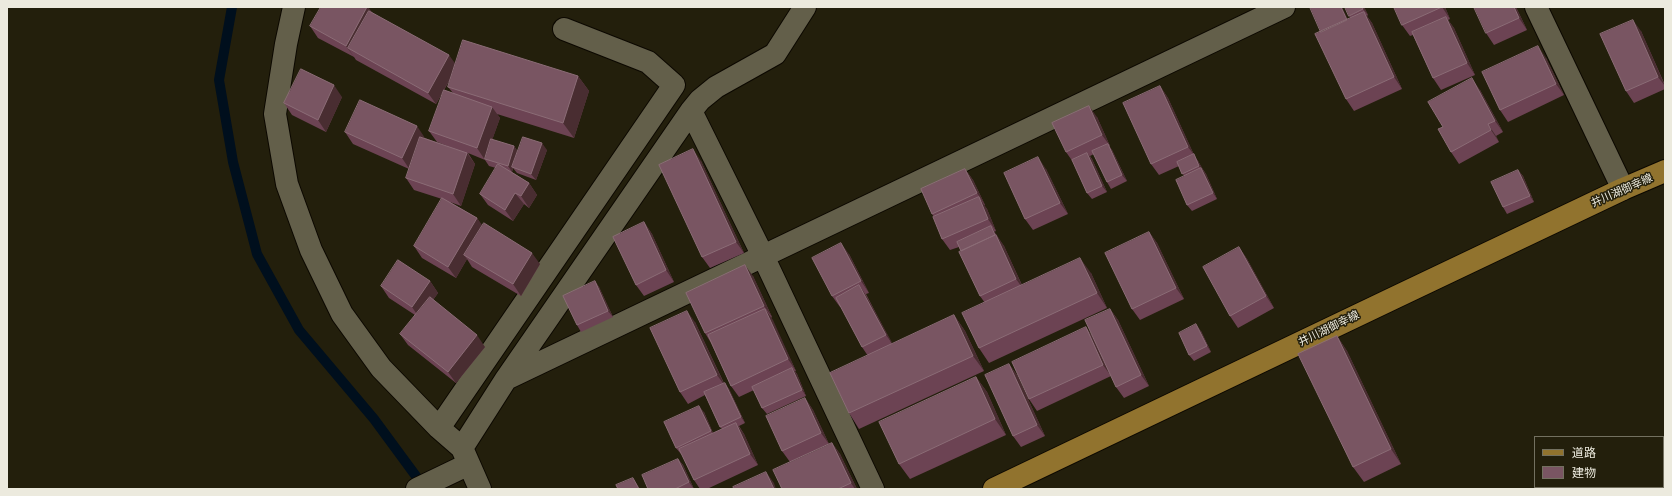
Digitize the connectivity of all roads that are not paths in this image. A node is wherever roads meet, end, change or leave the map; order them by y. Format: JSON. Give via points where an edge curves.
{"nodes":[{"id":1,"x":294,"y":7,"type":"edge"},
{"id":2,"x":805,"y":7,"type":"edge"},
{"id":3,"x":1284,"y":7,"type":"edge"},
{"id":4,"x":1536,"y":7,"type":"edge"},
{"id":5,"x":564,"y":29,"type":"dead end"},
{"id":6,"x":674,"y":85,"type":"junction"},
{"id":7,"x":695,"y":105,"type":"junction"},
{"id":8,"x":1665,"y":171,"type":"edge"},
{"id":9,"x":1623,"y":189,"type":"junction"},
{"id":10,"x":763,"y":256,"type":"junction"},
{"id":11,"x":506,"y":379,"type":"junction"},
{"id":12,"x":439,"y":428,"type":"junction"},
{"id":13,"x":466,"y":456,"type":"junction"},
{"id":14,"x":417,"y":489,"type":"edge"},
{"id":15,"x":480,"y":489,"type":"edge"},
{"id":16,"x":873,"y":489,"type":"edge"},
{"id":17,"x":994,"y":489,"type":"edge"}],
"edges":[{"from":1,"to":12,"type":"street","via":[[275,114],[287,184],[311,250],[342,314],[381,368]]},
{"from":2,"to":7,"type":"street","via":[[775,54],[716,86]]},
{"from":3,"to":10,"type":"street"},
{"from":4,"to":9,"type":"street"},
{"from":5,"to":6,"type":"street","via":[[648,62]]},
{"from":6,"to":7,"type":"street"},
{"from":6,"to":12,"type":"street"},
{"from":7,"to":10,"type":"street"},
{"from":7,"to":11,"type":"street"},
{"from":8,"to":9,"type":"main road","name":"井川湖御幸線"},
{"from":9,"to":17,"type":"main road","name":"井川湖御幸線"},
{"from":10,"to":11,"type":"street"},
{"from":10,"to":16,"type":"street"},
{"from":11,"to":13,"type":"street"},
{"from":12,"to":13,"type":"street"},
{"from":13,"to":14,"type":"street"},
{"from":13,"to":15,"type":"street"}]}
